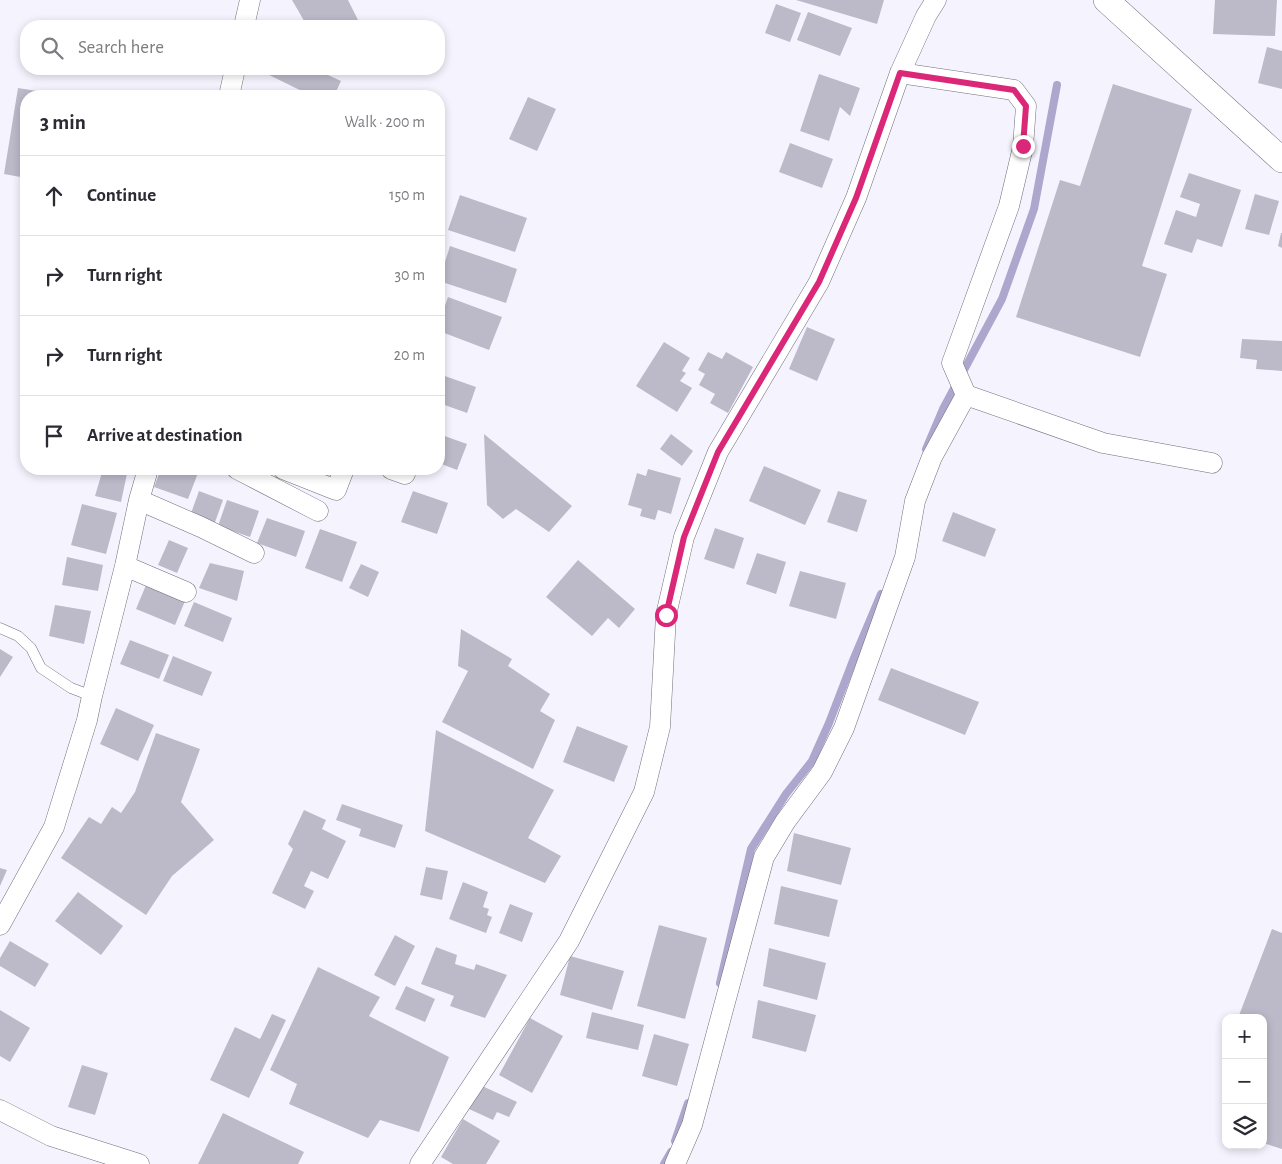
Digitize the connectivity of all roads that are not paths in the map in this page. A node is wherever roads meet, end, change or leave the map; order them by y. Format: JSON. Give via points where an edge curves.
{"nodes":[{"id":1,"x":250,"y":0,"type":"edge"},
{"id":2,"x":936,"y":0,"type":"edge"},
{"id":3,"x":1106,"y":0,"type":"edge"},
{"id":4,"x":245,"y":20,"type":"edge"},
{"id":5,"x":900,"y":73,"type":"junction"},
{"id":6,"x":234,"y":75,"type":"edge"},
{"id":7,"x":230,"y":90,"type":"edge"},
{"id":8,"x":1282,"y":160,"type":"edge"},
{"id":9,"x":966,"y":395,"type":"junction"},
{"id":10,"x":1212,"y":463,"type":"dead end"},
{"id":11,"x":146,"y":475,"type":"edge"},
{"id":12,"x":249,"y":475,"type":"edge"},
{"id":13,"x":298,"y":475,"type":"edge"},
{"id":14,"x":342,"y":475,"type":"edge"},
{"id":15,"x":139,"y":500,"type":"junction"},
{"id":16,"x":318,"y":511,"type":"dead end"},
{"id":17,"x":254,"y":553,"type":"dead end"},
{"id":18,"x":125,"y":566,"type":"junction"},
{"id":19,"x":186,"y":592,"type":"dead end"},
{"id":20,"x":0,"y":628,"type":"edge"},
{"id":21,"x":92,"y":696,"type":"junction"},
{"id":22,"x":0,"y":925,"type":"edge"},
{"id":23,"x":0,"y":1110,"type":"edge"},
{"id":24,"x":140,"y":1164,"type":"edge"},
{"id":25,"x":420,"y":1164,"type":"edge"},
{"id":26,"x":675,"y":1164,"type":"edge"}],
"edges":[{"from":1,"to":4,"type":"street"},
{"from":2,"to":5,"type":"street"},
{"from":3,"to":8,"type":"street"},
{"from":5,"to":9,"type":"street","via":[[1014,90],[1026,106],[1023,146],[1009,206],[952,363]]},
{"from":5,"to":25,"type":"street","via":[[856,198],[819,282],[718,452],[684,537],[666,615],[660,727],[644,792],[569,941]]},
{"from":6,"to":7,"type":"street"},
{"from":9,"to":10,"type":"street","via":[[1103,443]]},
{"from":9,"to":26,"type":"street","via":[[932,457],[916,501],[905,557],[844,728],[822,772],[784,822],[764,857],[692,1125]]},
{"from":11,"to":15,"type":"street"},
{"from":12,"to":16,"type":"street"},
{"from":13,"to":14,"type":"street","via":[[336,490]]},
{"from":15,"to":17,"type":"street"},
{"from":15,"to":18,"type":"street"},
{"from":18,"to":19,"type":"street"},
{"from":18,"to":21,"type":"street"},
{"from":20,"to":21,"type":"lane","via":[[18,636],[31,648],[42,668],[71,688]]},
{"from":21,"to":22,"type":"street","via":[[54,826]]},
{"from":23,"to":24,"type":"street","via":[[51,1136]]}]}
